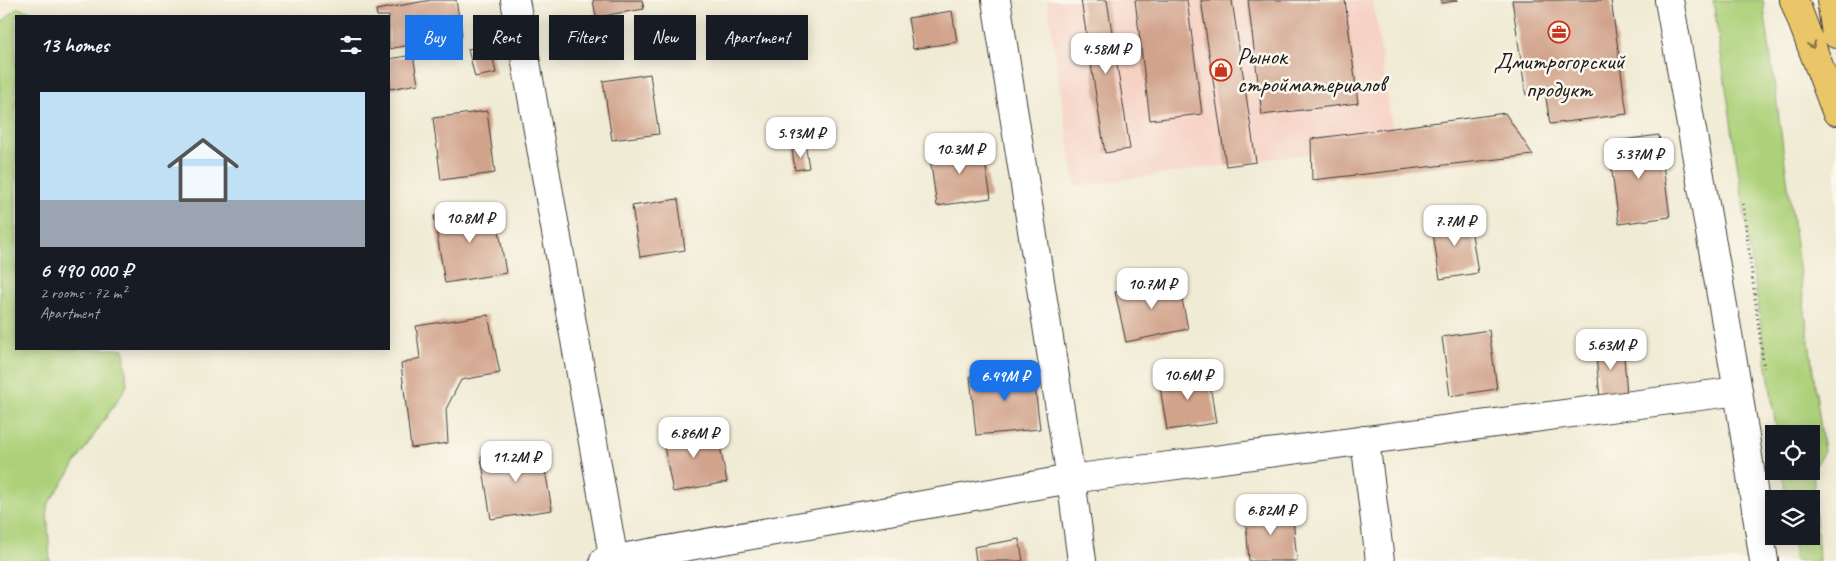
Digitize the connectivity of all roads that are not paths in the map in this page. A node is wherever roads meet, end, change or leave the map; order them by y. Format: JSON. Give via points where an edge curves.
{"nodes":[{"id":1,"x":515,"y":0,"type":"edge"},
{"id":2,"x":996,"y":0,"type":"edge"},
{"id":3,"x":1670,"y":0,"type":"edge"},
{"id":4,"x":1794,"y":0,"type":"edge"},
{"id":5,"x":1831,"y":0,"type":"edge"},
{"id":6,"x":1836,"y":34,"type":"edge"},
{"id":7,"x":1836,"y":111,"type":"edge"},
{"id":8,"x":1738,"y":391,"type":"junction"},
{"id":9,"x":1366,"y":440,"type":"junction"},
{"id":10,"x":1071,"y":479,"type":"junction"},
{"id":11,"x":611,"y":560,"type":"edge"},
{"id":12,"x":1082,"y":561,"type":"edge"},
{"id":13,"x":1380,"y":561,"type":"edge"},
{"id":14,"x":1764,"y":561,"type":"edge"}],
"edges":[{"from":1,"to":11,"type":"street"},
{"from":2,"to":10,"type":"street"},
{"from":3,"to":8,"type":"street"},
{"from":4,"to":7,"type":"main road","one_way":true},
{"from":5,"to":6,"type":"main road"},
{"from":8,"to":9,"type":"street"},
{"from":8,"to":14,"type":"street"},
{"from":9,"to":10,"type":"street"},
{"from":9,"to":13,"type":"street"},
{"from":10,"to":11,"type":"street"},
{"from":10,"to":12,"type":"street"}]}
